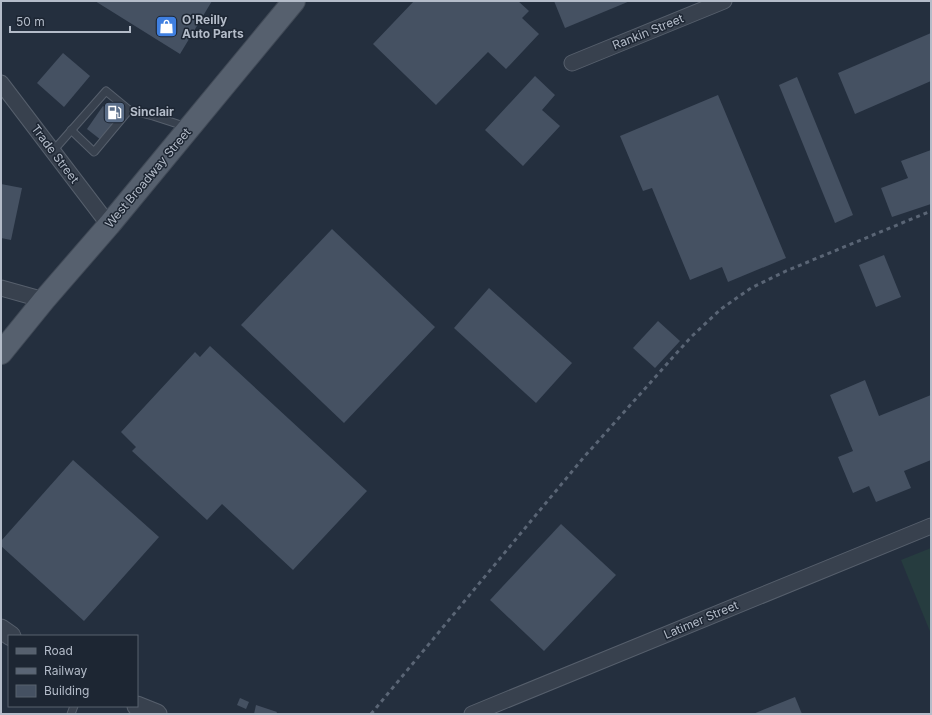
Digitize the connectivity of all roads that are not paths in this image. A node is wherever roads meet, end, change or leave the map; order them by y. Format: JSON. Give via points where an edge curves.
{"nodes":[{"id":1,"x":294,"y":1,"type":"edge"},
{"id":2,"x":724,"y":1,"type":"edge"},
{"id":3,"x":572,"y":63,"type":"dead end"},
{"id":4,"x":1,"y":83,"type":"edge"},
{"id":5,"x":129,"y":110,"type":"junction"},
{"id":6,"x":189,"y":128,"type":"junction"},
{"id":7,"x":71,"y":130,"type":"junction"},
{"id":8,"x":53,"y":151,"type":"junction"},
{"id":9,"x":109,"y":225,"type":"junction"},
{"id":10,"x":1,"y":288,"type":"edge"},
{"id":11,"x":44,"y":300,"type":"junction"},
{"id":12,"x":1,"y":353,"type":"edge"},
{"id":13,"x":931,"y":526,"type":"edge"},
{"id":14,"x":1,"y":629,"type":"edge"},
{"id":15,"x":10,"y":635,"type":"edge"},
{"id":16,"x":138,"y":706,"type":"edge"},
{"id":17,"x":157,"y":714,"type":"edge"},
{"id":18,"x":472,"y":714,"type":"edge"}],
"edges":[{"from":1,"to":6,"type":"main road","name":"West Broadway Street"},
{"from":2,"to":3,"type":"street","name":"Rankin Street"},
{"from":4,"to":8,"type":"street","name":"Trade Street"},
{"from":5,"to":6,"type":"lane"},
{"from":5,"to":7,"type":"lane","via":[[106,91]]},
{"from":5,"to":7,"type":"lane","via":[[94,152]]},
{"from":6,"to":9,"type":"main road","name":"West Broadway Street"},
{"from":7,"to":8,"type":"lane"},
{"from":8,"to":9,"type":"street","name":"Trade Street"},
{"from":9,"to":11,"type":"main road","name":"West Broadway Street"},
{"from":10,"to":11,"type":"street"},
{"from":11,"to":12,"type":"main road","name":"West Broadway Street"},
{"from":13,"to":18,"type":"street","name":"Latimer Street"},
{"from":14,"to":15,"type":"street"},
{"from":16,"to":17,"type":"street"}]}
